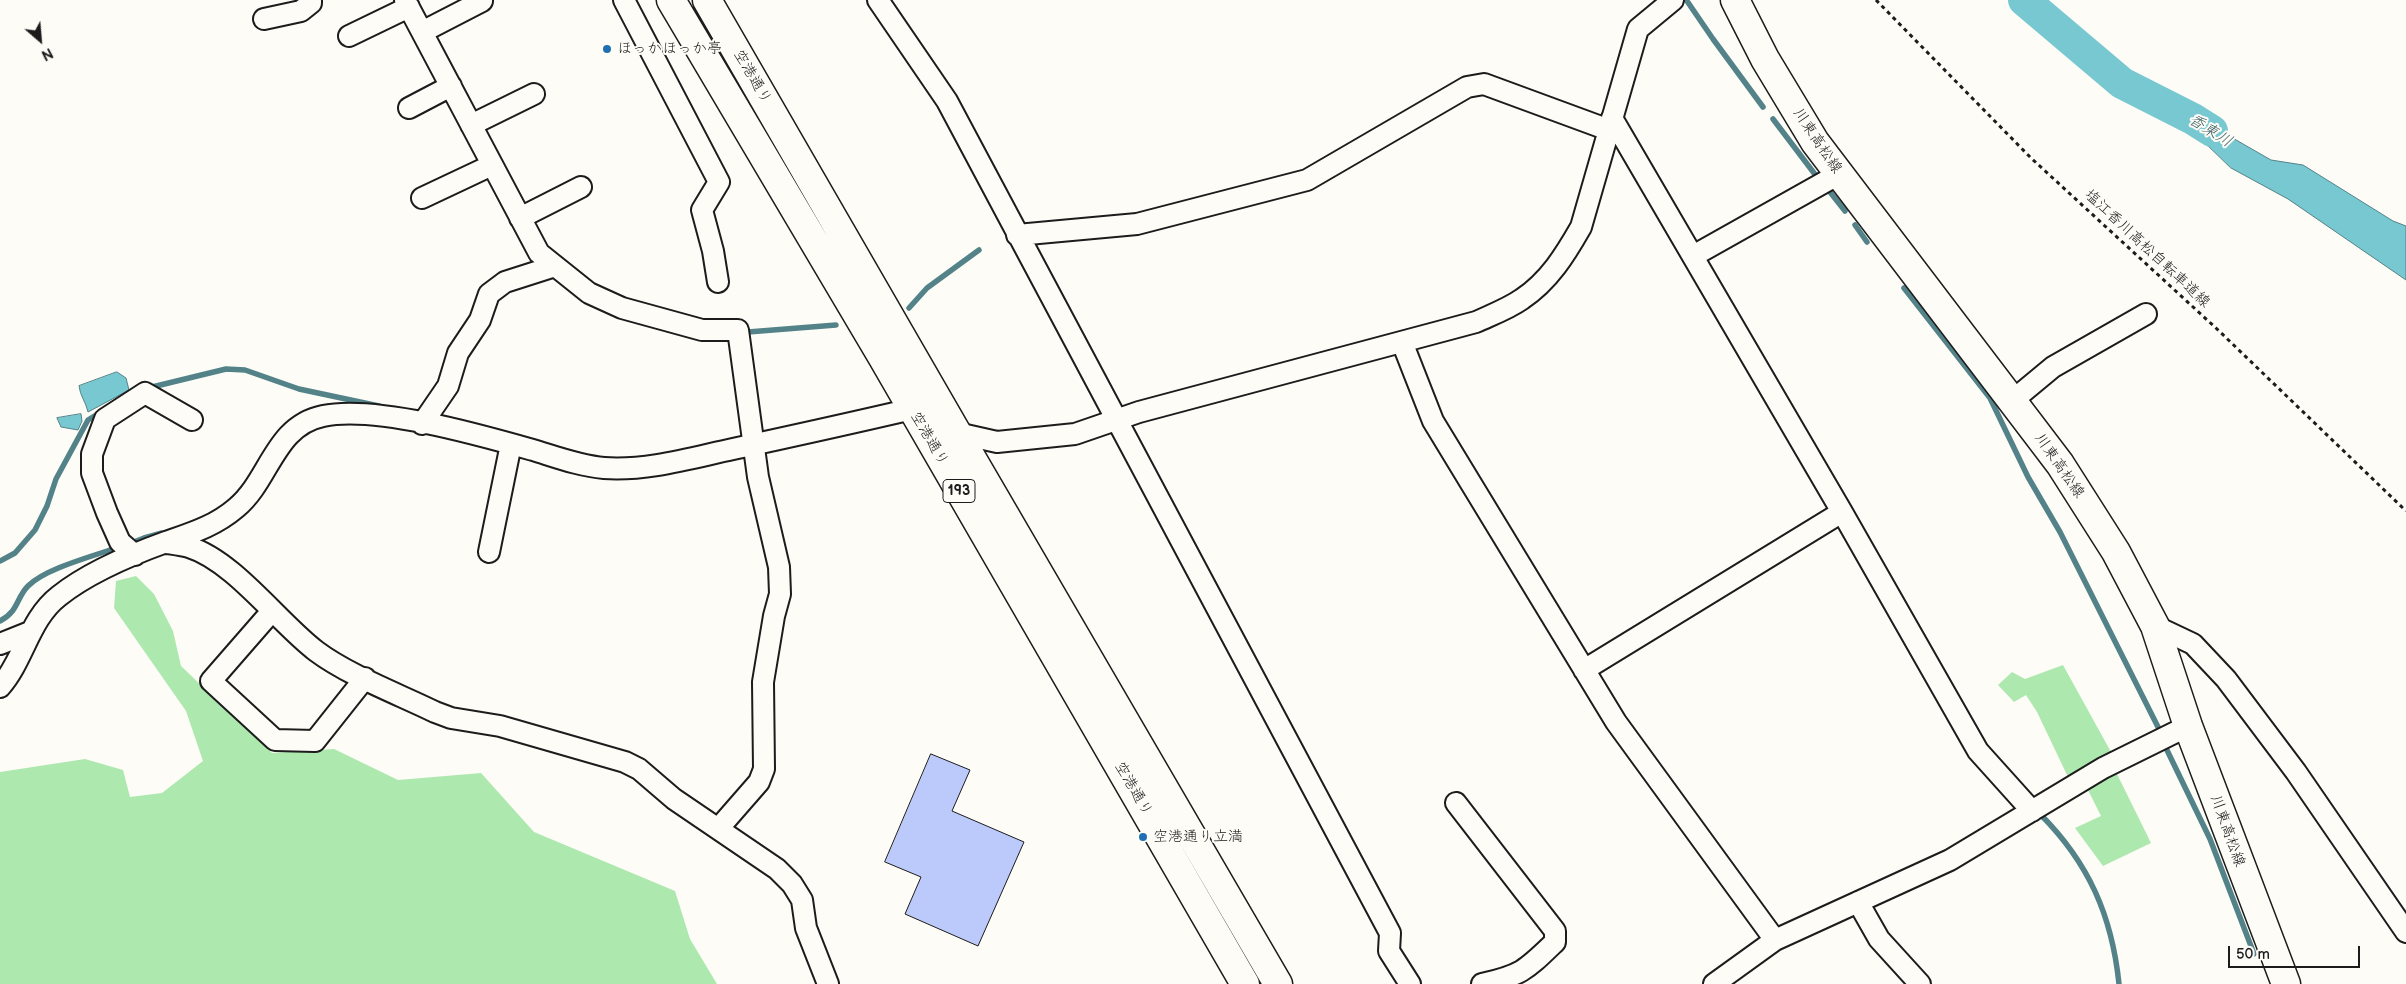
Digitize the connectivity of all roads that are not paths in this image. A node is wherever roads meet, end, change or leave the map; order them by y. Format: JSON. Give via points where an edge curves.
{"nodes":[{"id":1,"x":311,"y":0,"type":"edge"},
{"id":2,"x":624,"y":0,"type":"edge"},
{"id":3,"x":670,"y":0,"type":"edge"},
{"id":4,"x":707,"y":0,"type":"edge"},
{"id":5,"x":878,"y":0,"type":"edge"},
{"id":6,"x":1673,"y":0,"type":"edge"},
{"id":7,"x":1735,"y":0,"type":"edge"},
{"id":8,"x":482,"y":1,"type":"dead end"},
{"id":9,"x":407,"y":3,"type":"edge"},
{"id":10,"x":264,"y":19,"type":"dead end"},
{"id":11,"x":422,"y":32,"type":"junction"},
{"id":12,"x":349,"y":36,"type":"dead end"},
{"id":13,"x":451,"y":86,"type":"junction"},
{"id":14,"x":534,"y":94,"type":"dead end"},
{"id":15,"x":409,"y":108,"type":"dead end"},
{"id":16,"x":1611,"y":124,"type":"junction"},
{"id":17,"x":471,"y":125,"type":"junction"},
{"id":18,"x":492,"y":165,"type":"junction"},
{"id":19,"x":1839,"y":174,"type":"junction"},
{"id":20,"x":581,"y":187,"type":"dead end"},
{"id":21,"x":422,"y":198,"type":"dead end"},
{"id":22,"x":520,"y":218,"type":"junction"},
{"id":23,"x":1017,"y":235,"type":"junction"},
{"id":24,"x":1693,"y":256,"type":"junction"},
{"id":25,"x":555,"y":266,"type":"junction"},
{"id":26,"x":718,"y":282,"type":"dead end"},
{"id":27,"x":2146,"y":314,"type":"dead end"},
{"id":28,"x":1402,"y":342,"type":"junction"},
{"id":29,"x":2012,"y":401,"type":"junction"},
{"id":30,"x":912,"y":409,"type":"junction"},
{"id":31,"x":192,"y":420,"type":"dead end"},
{"id":32,"x":1115,"y":421,"type":"junction"},
{"id":33,"x":422,"y":424,"type":"junction"},
{"id":34,"x":957,"y":433,"type":"junction"},
{"id":35,"x":512,"y":444,"type":"junction"},
{"id":36,"x":755,"y":444,"type":"junction"},
{"id":37,"x":1842,"y":512,"type":"junction"},
{"id":38,"x":165,"y":542,"type":"junction"},
{"id":39,"x":489,"y":552,"type":"dead end"},
{"id":40,"x":135,"y":555,"type":"junction"},
{"id":41,"x":272,"y":611,"type":"junction"},
{"id":42,"x":2155,"y":626,"type":"junction"},
{"id":43,"x":30,"y":632,"type":"junction"},
{"id":44,"x":0,"y":644,"type":"edge"},
{"id":45,"x":1584,"y":670,"type":"junction"},
{"id":46,"x":364,"y":678,"type":"junction"},
{"id":47,"x":0,"y":687,"type":"edge"},
{"id":48,"x":2188,"y":726,"type":"junction"},
{"id":49,"x":1456,"y":803,"type":"dead end"},
{"id":50,"x":2032,"y":811,"type":"junction"},
{"id":51,"x":718,"y":830,"type":"junction"},
{"id":52,"x":1858,"y":902,"type":"junction"},
{"id":53,"x":2406,"y":932,"type":"edge"},
{"id":54,"x":1775,"y":940,"type":"junction"},
{"id":55,"x":828,"y":984,"type":"edge"},
{"id":56,"x":1245,"y":984,"type":"edge"},
{"id":57,"x":1278,"y":984,"type":"edge"},
{"id":58,"x":1410,"y":984,"type":"edge"},
{"id":59,"x":1482,"y":984,"type":"edge"},
{"id":60,"x":1714,"y":984,"type":"edge"},
{"id":61,"x":1920,"y":984,"type":"edge"},
{"id":62,"x":2286,"y":984,"type":"edge"}],
"edges":[{"from":1,"to":10,"type":"street","via":[[301,11]]},
{"from":2,"to":26,"type":"street","via":[[719,182],[702,210]]},
{"from":3,"to":30,"type":"main road","name":"空港通り","number":"193"},
{"from":4,"to":34,"type":"main road","name":"空港通り","number":"193"},
{"from":5,"to":23,"type":"street","via":[[947,101]]},
{"from":6,"to":16,"type":"street","via":[[1638,30]]},
{"from":7,"to":19,"type":"main road","name":"川東高松線","via":[[1764,59],[1815,142]]},
{"from":8,"to":11,"type":"street"},
{"from":9,"to":11,"type":"street"},
{"from":9,"to":12,"type":"street"},
{"from":11,"to":13,"type":"street"},
{"from":13,"to":15,"type":"street"},
{"from":13,"to":17,"type":"street"},
{"from":14,"to":17,"type":"street"},
{"from":16,"to":23,"type":"street","via":[[1484,84],[1467,87],[1307,180],[1137,224]]},
{"from":16,"to":24,"type":"street"},
{"from":16,"to":28,"type":"street","via":[[1581,227],[1544,282],[1521,300],[1476,322]]},
{"from":17,"to":18,"type":"street"},
{"from":18,"to":21,"type":"street"},
{"from":18,"to":22,"type":"street"},
{"from":19,"to":24,"type":"street"},
{"from":19,"to":29,"type":"main road","name":"川東高松線"},
{"from":20,"to":22,"type":"street"},
{"from":22,"to":25,"type":"street","via":[[539,253]]},
{"from":23,"to":32,"type":"street"},
{"from":24,"to":37,"type":"street"},
{"from":25,"to":33,"type":"street","via":[[505,282],[489,294],[480,320],[458,353],[448,386]]},
{"from":25,"to":36,"type":"street","via":[[589,293],[622,308],[702,330],[738,330]]},
{"from":27,"to":29,"type":"street","via":[[2054,367]]},
{"from":28,"to":32,"type":"street"},
{"from":28,"to":45,"type":"street","via":[[1433,421]]},
{"from":29,"to":42,"type":"main road","name":"川東高松線","via":[[2060,464],[2116,552]]},
{"from":30,"to":34,"type":"street"},
{"from":30,"to":36,"type":"street"},
{"from":30,"to":56,"type":"main road","name":"空港通り","number":"193"},
{"from":31,"to":40,"type":"street","via":[[144,393],[105,419],[92,454],[92,473],[120,542]]},
{"from":32,"to":34,"type":"street","via":[[1075,434],[1036,440],[997,442]]},
{"from":32,"to":58,"type":"street","via":[[1390,933],[1389,951]]},
{"from":33,"to":35,"type":"street"},
{"from":33,"to":38,"type":"street","via":[[390,417],[350,414],[324,415],[309,420],[284,438],[238,507],[217,523]]},
{"from":34,"to":57,"type":"main road","name":"空港通り","number":"193"},
{"from":35,"to":36,"type":"street","via":[[581,463],[621,469],[684,460]]},
{"from":35,"to":39,"type":"street"},
{"from":36,"to":51,"type":"street","via":[[758,477],[779,567],[780,594],[763,682],[764,769],[759,782]]},
{"from":37,"to":45,"type":"street"},
{"from":37,"to":50,"type":"street","via":[[1978,751]]},
{"from":38,"to":40,"type":"street"},
{"from":38,"to":41,"type":"street","via":[[190,548],[213,559]]},
{"from":40,"to":43,"type":"street","via":[[82,580],[57,597]]},
{"from":41,"to":46,"type":"street","via":[[316,650]]},
{"from":41,"to":46,"type":"street","via":[[211,680],[275,740],[315,742]]},
{"from":42,"to":48,"type":"main road","name":"川東高松線"},
{"from":42,"to":53,"type":"street","via":[[2193,644],[2226,679],[2296,772]]},
{"from":43,"to":44,"type":"street"},
{"from":43,"to":47,"type":"street","via":[[12,673]]},
{"from":45,"to":54,"type":"street","via":[[1616,722]]},
{"from":46,"to":51,"type":"street","via":[[451,718],[500,726],[625,762]]},
{"from":48,"to":50,"type":"street","via":[[2104,768]]},
{"from":48,"to":62,"type":"main road","name":"川東高松線"},
{"from":49,"to":59,"type":"street","via":[[1555,932],[1555,942],[1526,970]]},
{"from":50,"to":52,"type":"street","via":[[1950,860]]},
{"from":51,"to":55,"type":"street","via":[[776,869],[792,884],[802,900],[806,928]]},
{"from":52,"to":54,"type":"street"},
{"from":52,"to":61,"type":"street","via":[[1879,939]]},
{"from":54,"to":60,"type":"street"}]}
